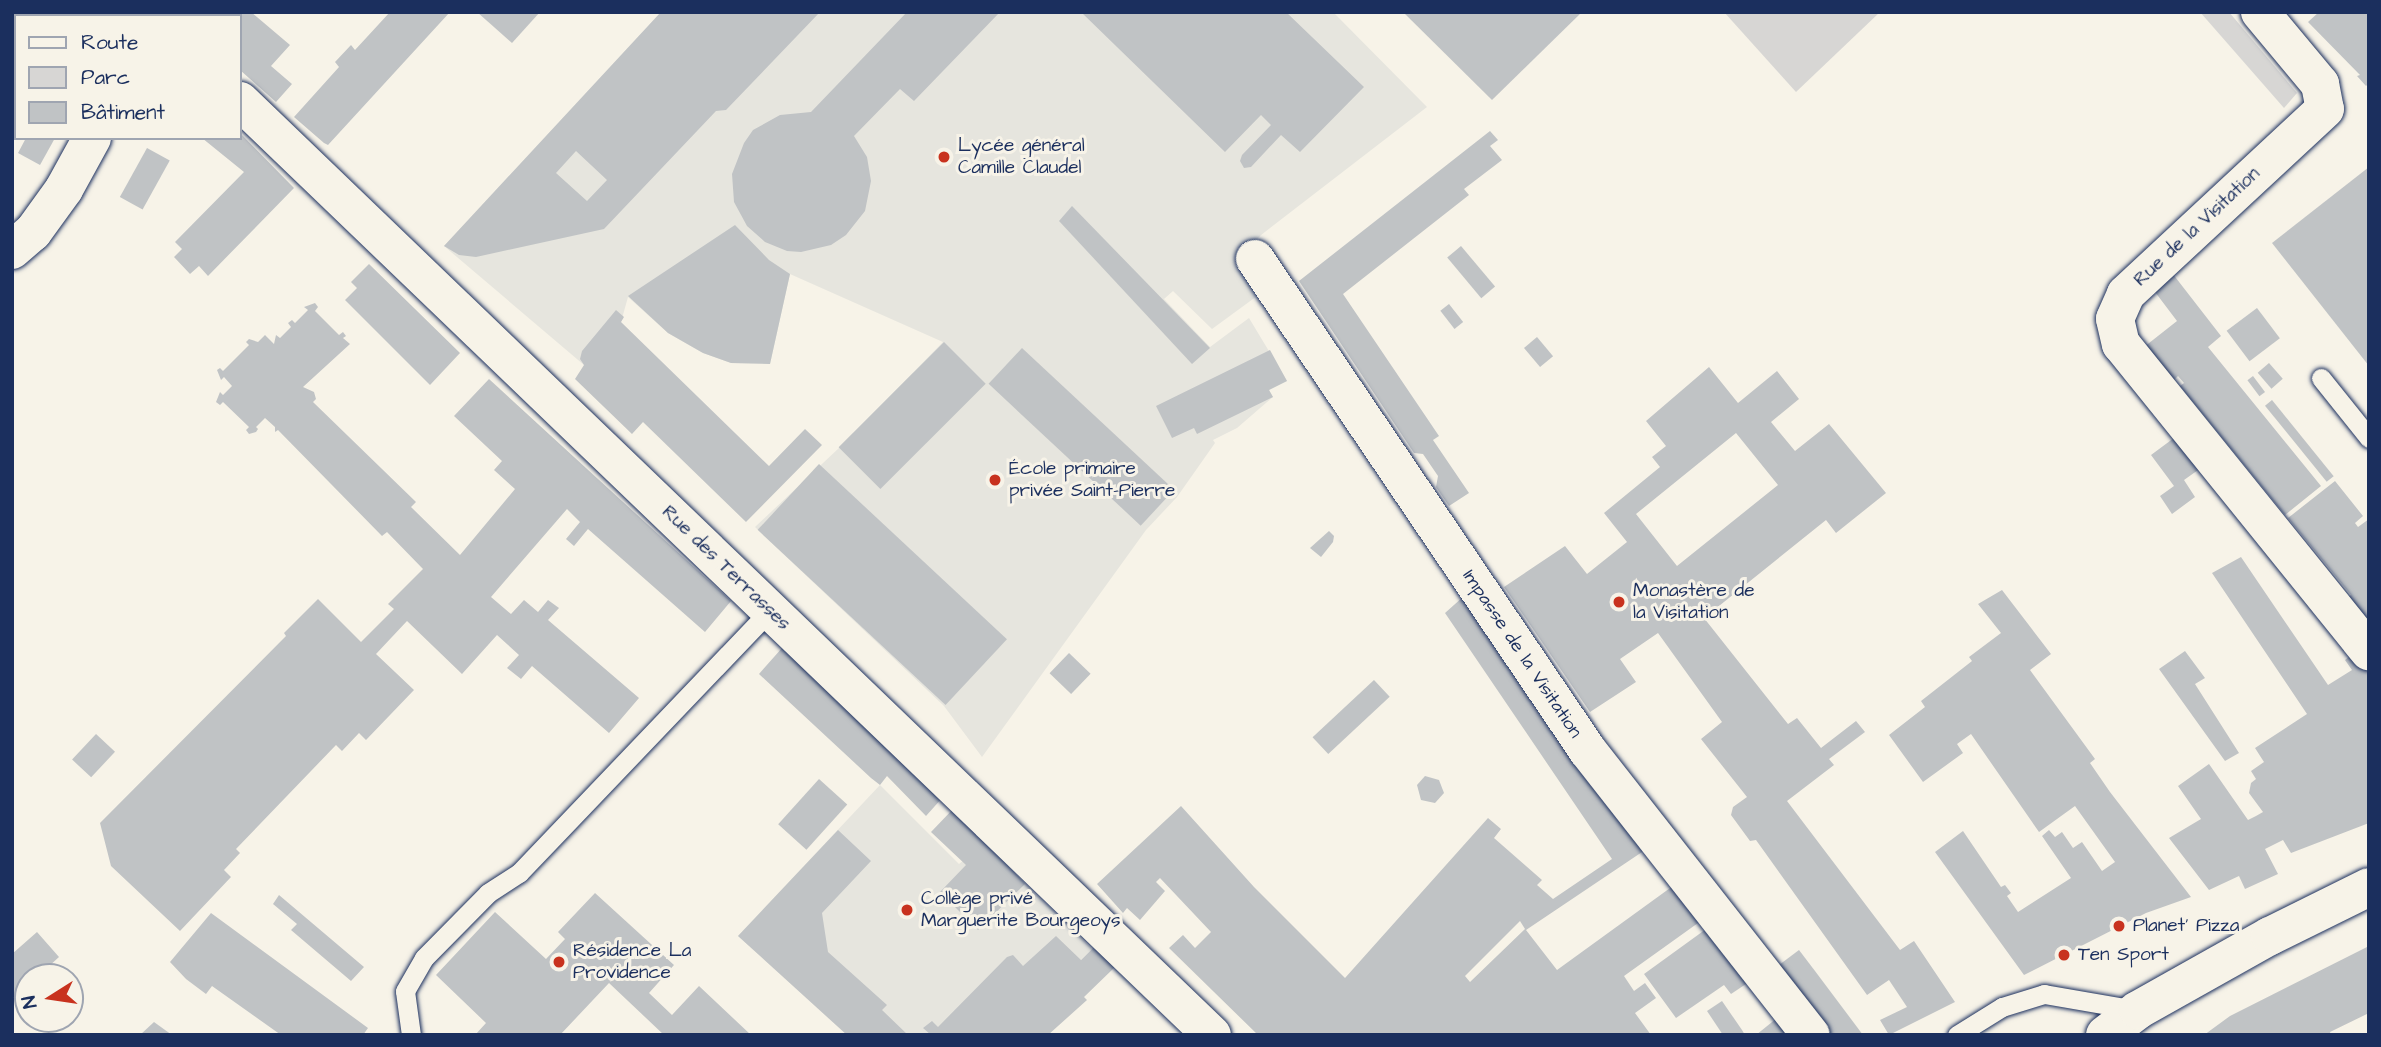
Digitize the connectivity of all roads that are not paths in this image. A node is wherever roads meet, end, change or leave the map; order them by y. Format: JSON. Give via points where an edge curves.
{"nodes":[{"id":1,"x":2260,"y":12,"type":"edge"},
{"id":2,"x":242,"y":103,"type":"edge"},
{"id":3,"x":91,"y":140,"type":"edge"},
{"id":4,"x":12,"y":250,"type":"edge"},
{"id":5,"x":1255,"y":259,"type":"dead end"},
{"id":6,"x":2320,"y":378,"type":"dead end"},
{"id":7,"x":2369,"y":438,"type":"edge"},
{"id":8,"x":770,"y":610,"type":"junction"},
{"id":9,"x":2369,"y":651,"type":"edge"},
{"id":10,"x":2369,"y":887,"type":"edge"},
{"id":11,"x":2138,"y":1010,"type":"junction"},
{"id":12,"x":411,"y":1035,"type":"edge"},
{"id":13,"x":1212,"y":1035,"type":"edge"},
{"id":14,"x":1811,"y":1035,"type":"edge"},
{"id":15,"x":1957,"y":1035,"type":"edge"},
{"id":16,"x":2105,"y":1035,"type":"edge"}],
"edges":[{"from":1,"to":9,"type":"street","name":"Rue de la Visitation","via":[[2320,84],[2325,109],[2126,294],[2115,318],[2121,344]]},
{"from":2,"to":8,"type":"street","name":"Rue des Terrasses"},
{"from":3,"to":4,"type":"street","via":[[64,189],[33,232]]},
{"from":5,"to":14,"type":"street","name":"Impasse de la Visitation","via":[[1588,751]]},
{"from":6,"to":7,"type":"lane"},
{"from":8,"to":12,"type":"lane","via":[[519,873],[488,893],[424,958],[405,992]]},
{"from":8,"to":13,"type":"street","name":"Rue des Terrasses"},
{"from":10,"to":11,"type":"street"},
{"from":11,"to":15,"type":"lane","via":[[2044,994],[2003,1007]]},
{"from":11,"to":16,"type":"street"}]}
